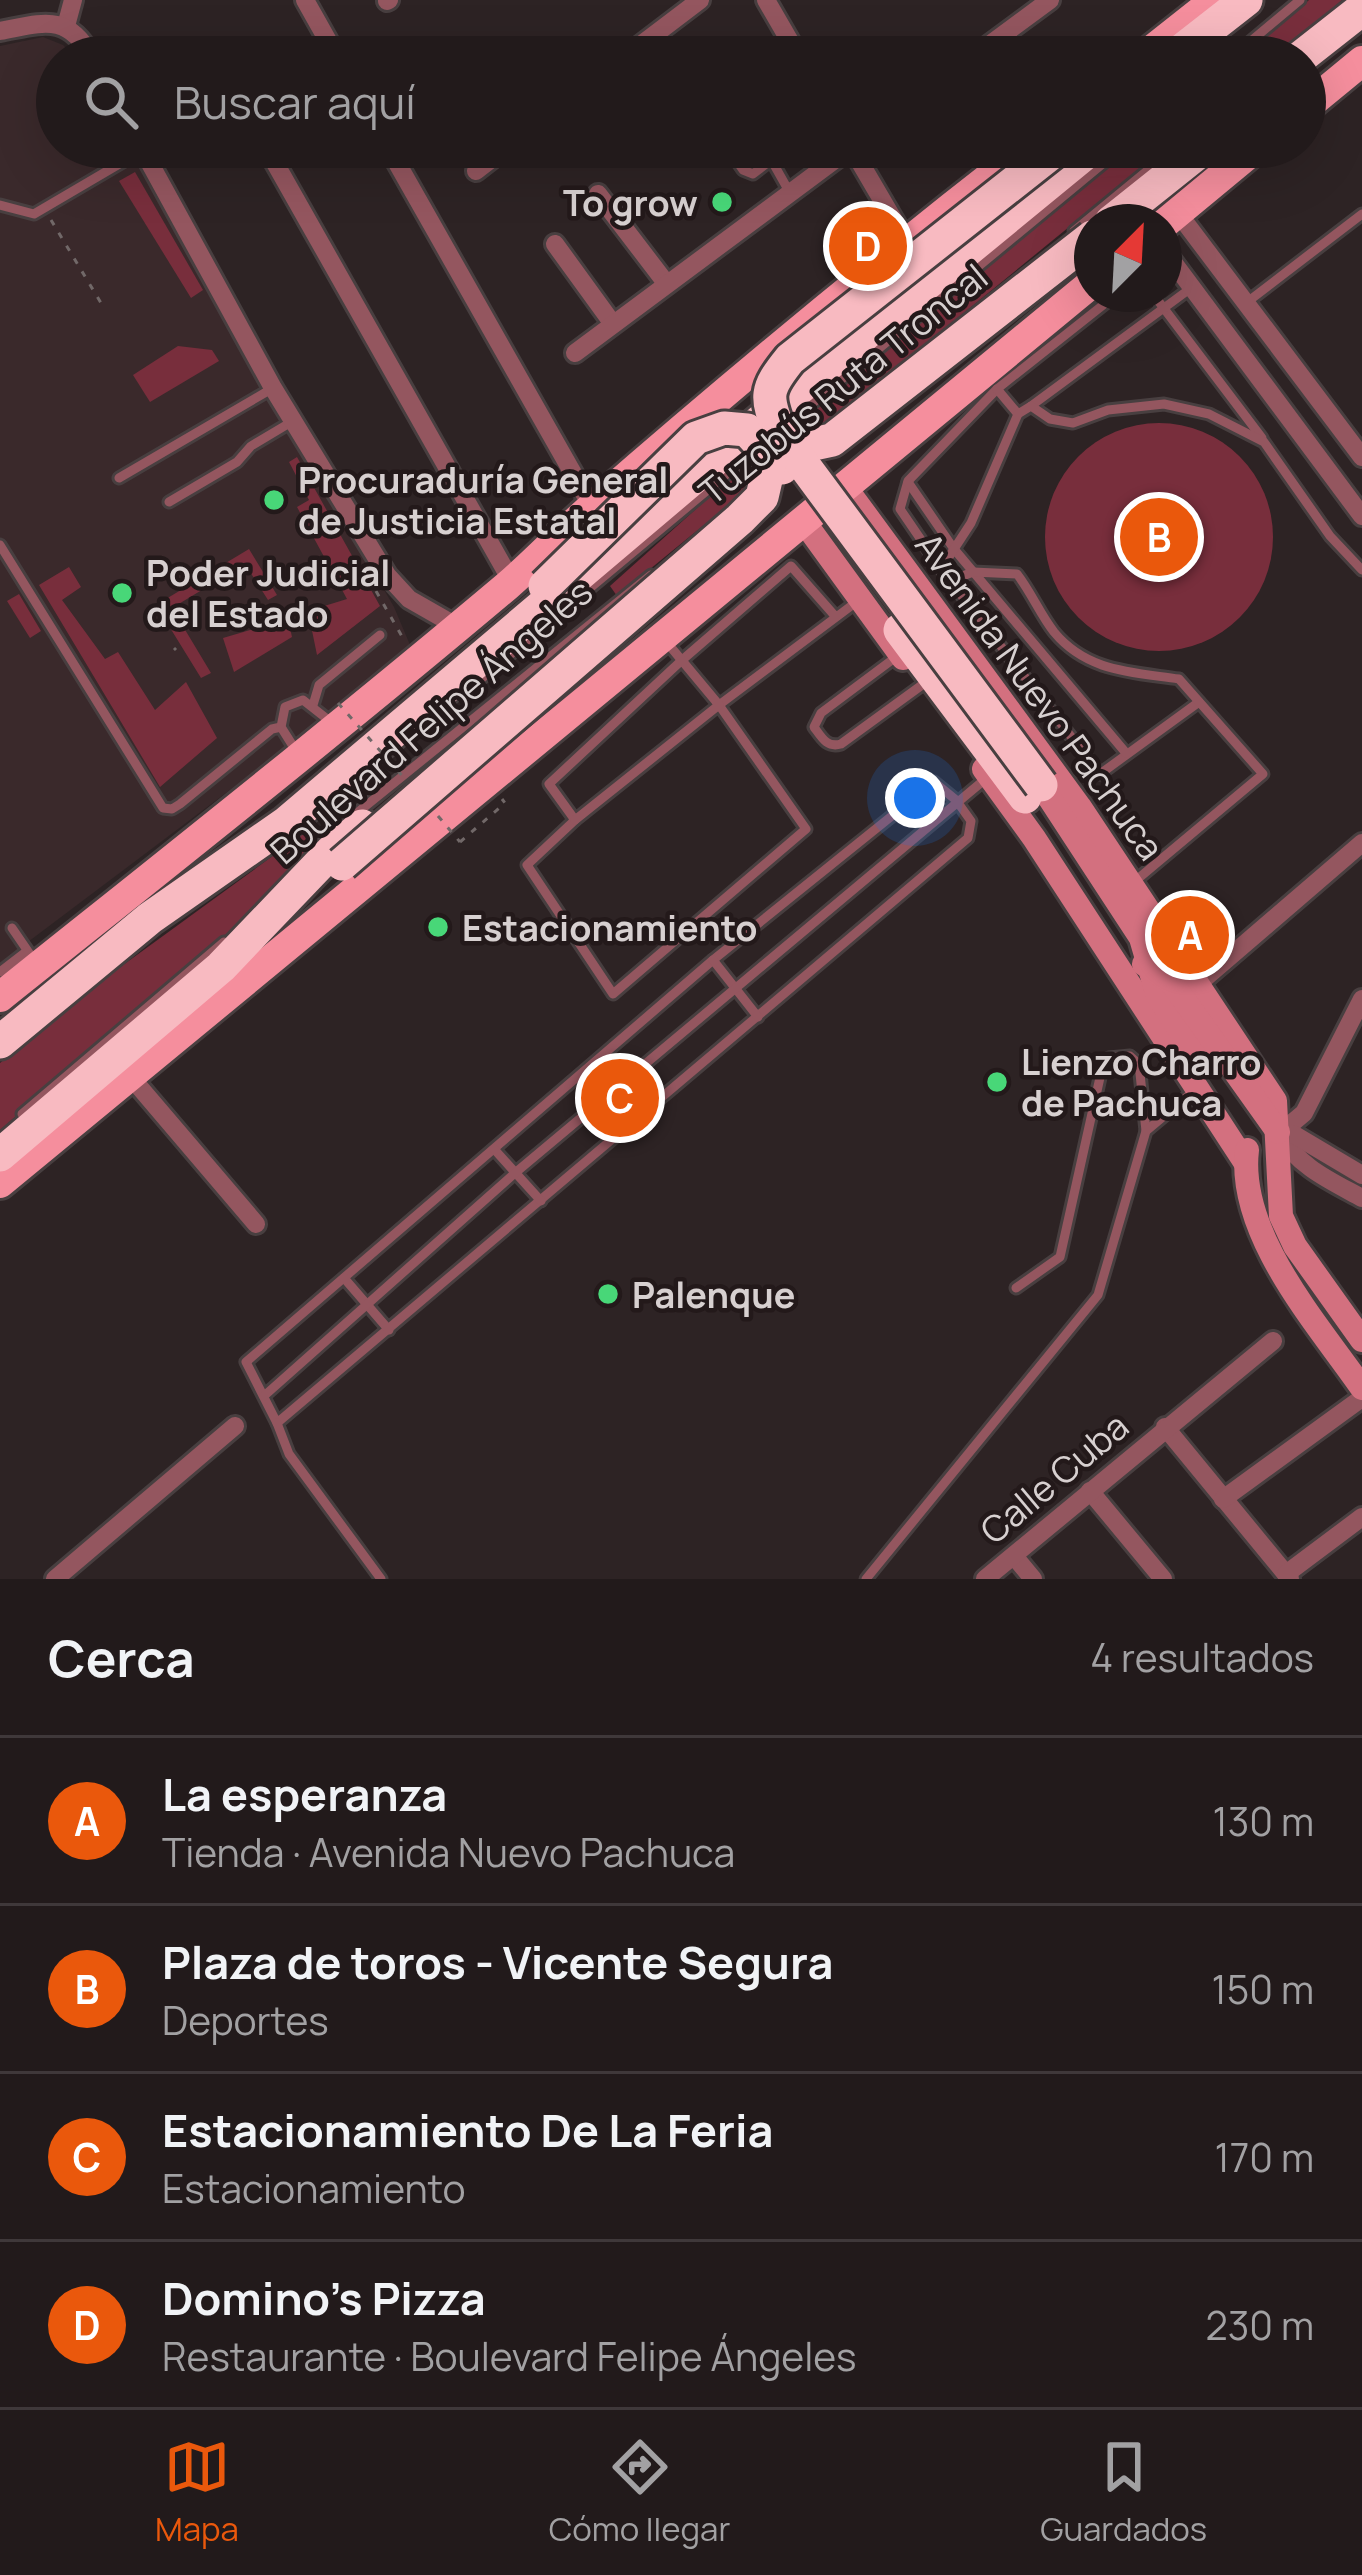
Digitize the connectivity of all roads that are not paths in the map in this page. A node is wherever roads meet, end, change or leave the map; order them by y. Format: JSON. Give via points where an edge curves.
{"nodes":[{"id":1,"x":73,"y":0,"type":"edge"},
{"id":2,"x":305,"y":0,"type":"edge"},
{"id":3,"x":700,"y":0,"type":"edge"},
{"id":4,"x":766,"y":0,"type":"edge"},
{"id":5,"x":1050,"y":0,"type":"edge"},
{"id":6,"x":1246,"y":0,"type":"edge"},
{"id":7,"x":1272,"y":0,"type":"edge"},
{"id":8,"x":1300,"y":0,"type":"edge"},
{"id":9,"x":1359,"y":0,"type":"edge"},
{"id":10,"x":1201,"y":5,"type":"edge"},
{"id":11,"x":1362,"y":9,"type":"edge"},
{"id":12,"x":1362,"y":23,"type":"edge"},
{"id":13,"x":1322,"y":24,"type":"dead end"},
{"id":14,"x":66,"y":26,"type":"junction"},
{"id":15,"x":0,"y":31,"type":"edge"},
{"id":16,"x":80,"y":36,"type":"edge"},
{"id":17,"x":325,"y":36,"type":"edge"},
{"id":18,"x":653,"y":36,"type":"edge"},
{"id":19,"x":787,"y":36,"type":"edge"},
{"id":20,"x":1001,"y":36,"type":"edge"},
{"id":21,"x":1166,"y":36,"type":"edge"},
{"id":22,"x":1200,"y":36,"type":"edge"},
{"id":23,"x":1228,"y":36,"type":"edge"},
{"id":24,"x":1257,"y":36,"type":"edge"},
{"id":25,"x":1315,"y":36,"type":"edge"},
{"id":26,"x":1322,"y":36,"type":"edge"},
{"id":27,"x":1326,"y":37,"type":"edge"},
{"id":28,"x":1326,"y":42,"type":"edge"},
{"id":29,"x":1361,"y":65,"type":"edge"},
{"id":30,"x":1326,"y":92,"type":"edge"},
{"id":31,"x":109,"y":168,"type":"edge"},
{"id":32,"x":153,"y":168,"type":"edge"},
{"id":33,"x":278,"y":168,"type":"edge"},
{"id":34,"x":400,"y":168,"type":"edge"},
{"id":35,"x":480,"y":168,"type":"edge"},
{"id":36,"x":775,"y":168,"type":"edge"},
{"id":37,"x":824,"y":168,"type":"edge"},
{"id":38,"x":864,"y":168,"type":"edge"},
{"id":39,"x":1001,"y":168,"type":"edge"},
{"id":40,"x":1032,"y":168,"type":"edge"},
{"id":41,"x":1067,"y":168,"type":"edge"},
{"id":42,"x":1099,"y":168,"type":"edge"},
{"id":43,"x":1152,"y":168,"type":"edge"},
{"id":44,"x":1162,"y":168,"type":"edge"},
{"id":45,"x":1179,"y":168,"type":"edge"},
{"id":46,"x":1232,"y":168,"type":"edge"},
{"id":47,"x":476,"y":171,"type":"dead end"},
{"id":48,"x":790,"y":193,"type":"junction"},
{"id":49,"x":598,"y":194,"type":"dead end"},
{"id":50,"x":1114,"y":204,"type":"edge"},
{"id":51,"x":1118,"y":204,"type":"edge"},
{"id":52,"x":1134,"y":204,"type":"edge"},
{"id":53,"x":0,"y":205,"type":"edge"},
{"id":54,"x":1182,"y":209,"type":"edge"},
{"id":55,"x":1362,"y":214,"type":"edge"},
{"id":56,"x":1182,"y":230,"type":"edge"},
{"id":57,"x":1074,"y":239,"type":"edge"},
{"id":58,"x":1074,"y":240,"type":"edge"},
{"id":59,"x":906,"y":242,"type":"junction"},
{"id":60,"x":555,"y":244,"type":"dead end"},
{"id":61,"x":1182,"y":274,"type":"edge"},
{"id":62,"x":666,"y":284,"type":"junction"},
{"id":63,"x":1192,"y":288,"type":"junction"},
{"id":64,"x":1182,"y":296,"type":"edge"},
{"id":65,"x":1074,"y":298,"type":"edge"},
{"id":66,"x":1246,"y":303,"type":"junction"},
{"id":67,"x":1094,"y":312,"type":"edge"},
{"id":68,"x":1160,"y":312,"type":"edge"},
{"id":69,"x":1166,"y":312,"type":"edge"},
{"id":70,"x":965,"y":320,"type":"dead end"},
{"id":71,"x":613,"y":324,"type":"junction"},
{"id":72,"x":575,"y":353,"type":"dead end"},
{"id":73,"x":273,"y":388,"type":"junction"},
{"id":74,"x":997,"y":389,"type":"junction"},
{"id":75,"x":1031,"y":406,"type":"junction"},
{"id":76,"x":1018,"y":414,"type":"junction"},
{"id":77,"x":293,"y":421,"type":"junction"},
{"id":78,"x":1264,"y":442,"type":"junction"},
{"id":79,"x":779,"y":446,"type":"junction"},
{"id":80,"x":1362,"y":457,"type":"edge"},
{"id":81,"x":119,"y":478,"type":"dead end"},
{"id":82,"x":908,"y":481,"type":"junction"},
{"id":83,"x":845,"y":487,"type":"junction"},
{"id":84,"x":170,"y":502,"type":"dead end"},
{"id":85,"x":592,"y":508,"type":"junction"},
{"id":86,"x":1362,"y":516,"type":"edge"},
{"id":87,"x":866,"y":518,"type":"junction"},
{"id":88,"x":802,"y":519,"type":"junction"},
{"id":89,"x":713,"y":524,"type":"dead end"},
{"id":90,"x":0,"y":544,"type":"edge"},
{"id":91,"x":954,"y":549,"type":"junction"},
{"id":92,"x":824,"y":551,"type":"junction"},
{"id":93,"x":659,"y":568,"type":"dead end"},
{"id":94,"x":941,"y":569,"type":"junction"},
{"id":95,"x":1362,"y":570,"type":"edge"},
{"id":96,"x":973,"y":572,"type":"junction"},
{"id":97,"x":950,"y":581,"type":"junction"},
{"id":98,"x":512,"y":582,"type":"junction"},
{"id":99,"x":860,"y":599,"type":"junction"},
{"id":100,"x":835,"y":616,"type":"junction"},
{"id":101,"x":458,"y":626,"type":"junction"},
{"id":102,"x":380,"y":635,"type":"dead end"},
{"id":103,"x":662,"y":636,"type":"junction"},
{"id":104,"x":900,"y":654,"type":"junction"},
{"id":105,"x":681,"y":661,"type":"junction"},
{"id":106,"x":922,"y":685,"type":"junction"},
{"id":107,"x":472,"y":686,"type":"dead end"},
{"id":108,"x":1198,"y":702,"type":"junction"},
{"id":109,"x":313,"y":705,"type":"junction"},
{"id":110,"x":719,"y":705,"type":"junction"},
{"id":111,"x":337,"y":708,"type":"junction"},
{"id":112,"x":281,"y":727,"type":"junction"},
{"id":113,"x":1126,"y":753,"type":"junction"},
{"id":114,"x":299,"y":759,"type":"junction"},
{"id":115,"x":989,"y":776,"type":"junction"},
{"id":116,"x":1033,"y":791,"type":"joint"},
{"id":117,"x":956,"y":800,"type":"junction"},
{"id":118,"x":574,"y":820,"type":"junction"},
{"id":119,"x":304,"y":826,"type":"dead end"},
{"id":120,"x":287,"y":838,"type":"dead end"},
{"id":121,"x":1362,"y":843,"type":"edge"},
{"id":122,"x":1132,"y":884,"type":"junction"},
{"id":123,"x":278,"y":907,"type":"junction"},
{"id":124,"x":150,"y":918,"type":"junction"},
{"id":125,"x":12,"y":928,"type":"dead end"},
{"id":126,"x":124,"y":956,"type":"dead end"},
{"id":127,"x":33,"y":959,"type":"junction"},
{"id":128,"x":712,"y":960,"type":"junction"},
{"id":129,"x":267,"y":962,"type":"junction"},
{"id":130,"x":220,"y":968,"type":"junction"},
{"id":131,"x":1150,"y":968,"type":"junction"},
{"id":132,"x":0,"y":972,"type":"edge"},
{"id":133,"x":1198,"y":984,"type":"junction"},
{"id":134,"x":734,"y":987,"type":"junction"},
{"id":135,"x":192,"y":992,"type":"junction"},
{"id":136,"x":0,"y":997,"type":"edge"},
{"id":137,"x":1362,"y":998,"type":"edge"},
{"id":138,"x":758,"y":1017,"type":"junction"},
{"id":139,"x":183,"y":1030,"type":"junction"},
{"id":140,"x":0,"y":1042,"type":"edge"},
{"id":141,"x":0,"y":1054,"type":"edge"},
{"id":142,"x":130,"y":1076,"type":"junction"},
{"id":143,"x":1199,"y":1087,"type":"junction"},
{"id":144,"x":18,"y":1118,"type":"dead end"},
{"id":145,"x":1146,"y":1131,"type":"junction"},
{"id":146,"x":1280,"y":1134,"type":"junction"},
{"id":147,"x":494,"y":1149,"type":"junction"},
{"id":148,"x":0,"y":1155,"type":"edge"},
{"id":149,"x":1245,"y":1162,"type":"junction"},
{"id":150,"x":515,"y":1173,"type":"junction"},
{"id":151,"x":1362,"y":1175,"type":"edge"},
{"id":152,"x":0,"y":1183,"type":"edge"},
{"id":153,"x":1362,"y":1198,"type":"edge"},
{"id":154,"x":541,"y":1201,"type":"junction"},
{"id":155,"x":256,"y":1224,"type":"dead end"},
{"id":156,"x":344,"y":1278,"type":"junction"},
{"id":157,"x":1016,"y":1288,"type":"dead end"},
{"id":158,"x":367,"y":1306,"type":"junction"},
{"id":159,"x":389,"y":1330,"type":"junction"},
{"id":160,"x":1362,"y":1340,"type":"edge"},
{"id":161,"x":1273,"y":1341,"type":"dead end"},
{"id":162,"x":1362,"y":1388,"type":"edge"},
{"id":163,"x":264,"y":1396,"type":"junction"},
{"id":164,"x":1362,"y":1398,"type":"edge"},
{"id":165,"x":277,"y":1423,"type":"junction"},
{"id":166,"x":235,"y":1426,"type":"dead end"},
{"id":167,"x":1165,"y":1427,"type":"junction"},
{"id":168,"x":1090,"y":1491,"type":"junction"},
{"id":169,"x":1223,"y":1499,"type":"junction"},
{"id":170,"x":1362,"y":1517,"type":"edge"},
{"id":171,"x":1014,"y":1556,"type":"junction"},
{"id":172,"x":1288,"y":1577,"type":"edge"},
{"id":173,"x":55,"y":1579,"type":"edge"},
{"id":174,"x":381,"y":1579,"type":"edge"},
{"id":175,"x":866,"y":1579,"type":"edge"},
{"id":176,"x":986,"y":1579,"type":"edge"},
{"id":177,"x":1033,"y":1579,"type":"edge"},
{"id":178,"x":1163,"y":1579,"type":"edge"}],
"edges":[{"from":1,"to":14,"type":"street"},
{"from":2,"to":17,"type":"street"},
{"from":3,"to":18,"type":"street"},
{"from":4,"to":19,"type":"street"},
{"from":5,"to":20,"type":"street"},
{"from":6,"to":22,"type":"highway"},
{"from":7,"to":23,"type":"highway"},
{"from":8,"to":24,"type":"lane"},
{"from":9,"to":26,"type":"lane"},
{"from":10,"to":21,"type":"main road"},
{"from":11,"to":27,"type":"highway"},
{"from":12,"to":28,"type":"highway"},
{"from":13,"to":25,"type":"lane"},
{"from":14,"to":15,"type":"street"},
{"from":14,"to":16,"type":"street"},
{"from":29,"to":30,"type":"main road"},
{"from":31,"to":53,"type":"lane","via":[[34,214]]},
{"from":32,"to":73,"type":"street"},
{"from":33,"to":98,"type":"street"},
{"from":34,"to":85,"type":"street"},
{"from":35,"to":47,"type":"street"},
{"from":36,"to":48,"type":"lane"},
{"from":37,"to":48,"type":"street"},
{"from":38,"to":59,"type":"street"},
{"from":39,"to":59,"type":"main road","name":"Boulevard Felipe Ángeles"},
{"from":40,"to":79,"type":"highway","bridge":true,"via":[[790,358],[767,403]]},
{"from":41,"to":124,"type":"highway","name":"Boulevard Felipe Ángeles","via":[[286,823]]},
{"from":42,"to":107,"type":"lane","name":"Tuzobús Ruta Troncal"},
{"from":43,"to":50,"type":"lane"},
{"from":44,"to":51,"type":"highway","name":"Boulevard Felipe Ángeles"},
{"from":45,"to":52,"type":"highway"},
{"from":46,"to":54,"type":"main road"},
{"from":48,"to":62,"type":"street"},
{"from":49,"to":62,"type":"street"},
{"from":55,"to":66,"type":"lane"},
{"from":56,"to":66,"type":"street"},
{"from":57,"to":123,"type":"highway","name":"Boulevard Felipe Ángeles","via":[[803,452],[331,852]]},
{"from":58,"to":79,"type":"highway","bridge":true,"via":[[854,426],[832,440]]},
{"from":59,"to":85,"type":"main road","name":"Boulevard Felipe Ángeles"},
{"from":60,"to":71,"type":"street"},
{"from":61,"to":63,"type":"street"},
{"from":62,"to":71,"type":"street"},
{"from":63,"to":64,"type":"lane"},
{"from":63,"to":86,"type":"street"},
{"from":65,"to":83,"type":"main road"},
{"from":66,"to":80,"type":"street"},
{"from":67,"to":74,"type":"lane"},
{"from":68,"to":75,"type":"lane"},
{"from":69,"to":78,"type":"lane"},
{"from":70,"to":89,"type":"lane","name":"Tuzobús Ruta Troncal"},
{"from":71,"to":72,"type":"street"},
{"from":73,"to":77,"type":"street"},
{"from":73,"to":81,"type":"lane"},
{"from":74,"to":76,"type":"lane"},
{"from":74,"to":82,"type":"lane"},
{"from":75,"to":76,"type":"lane"},
{"from":75,"to":78,"type":"lane","via":[[1073,423],[1164,404],[1209,413]]},
{"from":76,"to":91,"type":"lane"},
{"from":77,"to":84,"type":"lane"},
{"from":77,"to":101,"type":"street","via":[[387,575],[409,599]]},
{"from":78,"to":95,"type":"lane"},
{"from":79,"to":116,"type":"highway"},
{"from":79,"to":123,"type":"highway","bridge":true,"via":[[763,497],[740,519],[342,864]]},
{"from":79,"to":124,"type":"highway","bridge":true,"via":[[747,430],[696,438],[545,586]]},
{"from":82,"to":91,"type":"lane"},
{"from":82,"to":94,"type":"lane","via":[[900,509]]},
{"from":83,"to":87,"type":"main road","name":"Avenida Nuevo Pachuca"},
{"from":83,"to":88,"type":"main road"},
{"from":85,"to":98,"type":"main road","name":"Boulevard Felipe Ángeles"},
{"from":87,"to":92,"type":"main road","via":[[840,527]]},
{"from":87,"to":122,"type":"main road","name":"Avenida Nuevo Pachuca"},
{"from":88,"to":92,"type":"main road"},
{"from":88,"to":103,"type":"main road"},
{"from":90,"to":112,"type":"lane","via":[[163,808],[180,804]]},
{"from":91,"to":94,"type":"lane"},
{"from":91,"to":96,"type":"lane"},
{"from":92,"to":99,"type":"main road"},
{"from":93,"to":144,"type":"lane","via":[[351,818],[269,903]]},
{"from":94,"to":97,"type":"lane"},
{"from":96,"to":97,"type":"lane"},
{"from":96,"to":108,"type":"lane","via":[[1017,574],[1077,654],[1110,670],[1179,679]]},
{"from":96,"to":113,"type":"lane"},
{"from":97,"to":113,"type":"lane","via":[[1100,774]]},
{"from":98,"to":101,"type":"main road","name":"Boulevard Felipe Ángeles"},
{"from":99,"to":100,"type":"lane"},
{"from":99,"to":104,"type":"main road"},
{"from":100,"to":105,"type":"lane","via":[[791,566]]},
{"from":100,"to":110,"type":"lane"},
{"from":101,"to":111,"type":"main road","name":"Boulevard Felipe Ángeles"},
{"from":102,"to":109,"type":"lane","via":[[319,685]]},
{"from":103,"to":105,"type":"lane"},
{"from":103,"to":129,"type":"main road"},
{"from":104,"to":106,"type":"main road"},
{"from":104,"to":106,"type":"lane","via":[[821,712],[814,727],[824,742],[841,744]]},
{"from":105,"to":110,"type":"lane"},
{"from":105,"to":118,"type":"lane","via":[[549,784]]},
{"from":106,"to":115,"type":"main road"},
{"from":108,"to":113,"type":"lane"},
{"from":108,"to":122,"type":"lane","via":[[1263,774]]},
{"from":109,"to":111,"type":"lane","via":[[323,718]]},
{"from":109,"to":112,"type":"lane","via":[[285,707]]},
{"from":110,"to":118,"type":"lane"},
{"from":110,"to":118,"type":"lane","via":[[806,829],[613,994],[527,865]]},
{"from":111,"to":114,"type":"main road","name":"Boulevard Felipe Ángeles"},
{"from":112,"to":114,"type":"lane"},
{"from":114,"to":127,"type":"main road","name":"Boulevard Felipe Ángeles"},
{"from":115,"to":117,"type":"lane"},
{"from":115,"to":143,"type":"main road"},
{"from":116,"to":131,"type":"main road","via":[[1141,938]]},
{"from":117,"to":128,"type":"lane","via":[[934,782],[924,787]]},
{"from":117,"to":134,"type":"lane"},
{"from":117,"to":138,"type":"lane","via":[[970,821],[968,838]]},
{"from":119,"to":120,"type":"lane"},
{"from":121,"to":133,"type":"street"},
{"from":122,"to":133,"type":"main road","name":"Avenida Nuevo Pachuca"},
{"from":123,"to":130,"type":"highway","name":"Boulevard Felipe Ángeles"},
{"from":124,"to":140,"type":"highway","name":"Boulevard Felipe Ángeles"},
{"from":125,"to":127,"type":"lane"},
{"from":126,"to":141,"type":"lane"},
{"from":127,"to":132,"type":"lane"},
{"from":127,"to":136,"type":"main road","name":"Boulevard Felipe Ángeles"},
{"from":128,"to":134,"type":"lane"},
{"from":128,"to":147,"type":"lane"},
{"from":129,"to":130,"type":"highway"},
{"from":129,"to":139,"type":"main road"},
{"from":130,"to":135,"type":"highway","name":"Boulevard Felipe Ángeles"},
{"from":131,"to":146,"type":"main road","via":[[1172,983]]},
{"from":131,"to":149,"type":"main road","via":[[1158,996],[1244,1129]]},
{"from":133,"to":146,"type":"main road","name":"Avenida Nuevo Pachuca","via":[[1275,1101]]},
{"from":134,"to":138,"type":"lane"},
{"from":134,"to":150,"type":"lane"},
{"from":135,"to":139,"type":"highway"},
{"from":135,"to":148,"type":"highway","name":"Boulevard Felipe Ángeles"},
{"from":137,"to":146,"type":"street","via":[[1304,1113]]},
{"from":138,"to":154,"type":"lane"},
{"from":139,"to":142,"type":"main road"},
{"from":142,"to":152,"type":"main road"},
{"from":142,"to":155,"type":"street"},
{"from":143,"to":145,"type":"lane"},
{"from":143,"to":149,"type":"main road"},
{"from":145,"to":157,"type":"lane","via":[[1139,1064],[1130,1056],[1109,1058],[1060,1257]]},
{"from":145,"to":175,"type":"lane","via":[[1098,1294]]},
{"from":146,"to":149,"type":"main road"},
{"from":146,"to":151,"type":"street"},
{"from":146,"to":153,"type":"street","name":"Avenida Nuevo Pachuca","via":[[1310,1170]]},
{"from":146,"to":160,"type":"main road","via":[[1281,1216]]},
{"from":147,"to":150,"type":"lane"},
{"from":147,"to":156,"type":"lane"},
{"from":149,"to":162,"type":"main road","via":[[1276,1265]]},
{"from":150,"to":154,"type":"lane"},
{"from":150,"to":158,"type":"lane"},
{"from":154,"to":159,"type":"lane"},
{"from":156,"to":158,"type":"lane"},
{"from":156,"to":163,"type":"lane","via":[[245,1362]]},
{"from":158,"to":159,"type":"lane"},
{"from":158,"to":163,"type":"lane"},
{"from":159,"to":165,"type":"lane"},
{"from":161,"to":167,"type":"street","name":"Calle Cuba"},
{"from":163,"to":165,"type":"lane"},
{"from":164,"to":169,"type":"street"},
{"from":165,"to":174,"type":"lane","via":[[289,1454]]},
{"from":166,"to":173,"type":"street"},
{"from":167,"to":168,"type":"street","name":"Calle Cuba"},
{"from":167,"to":169,"type":"street"},
{"from":168,"to":171,"type":"street","name":"Calle Cuba"},
{"from":168,"to":178,"type":"street"},
{"from":169,"to":172,"type":"street"},
{"from":170,"to":172,"type":"street"},
{"from":171,"to":176,"type":"street","name":"Calle Cuba"},
{"from":171,"to":177,"type":"street"}]}
